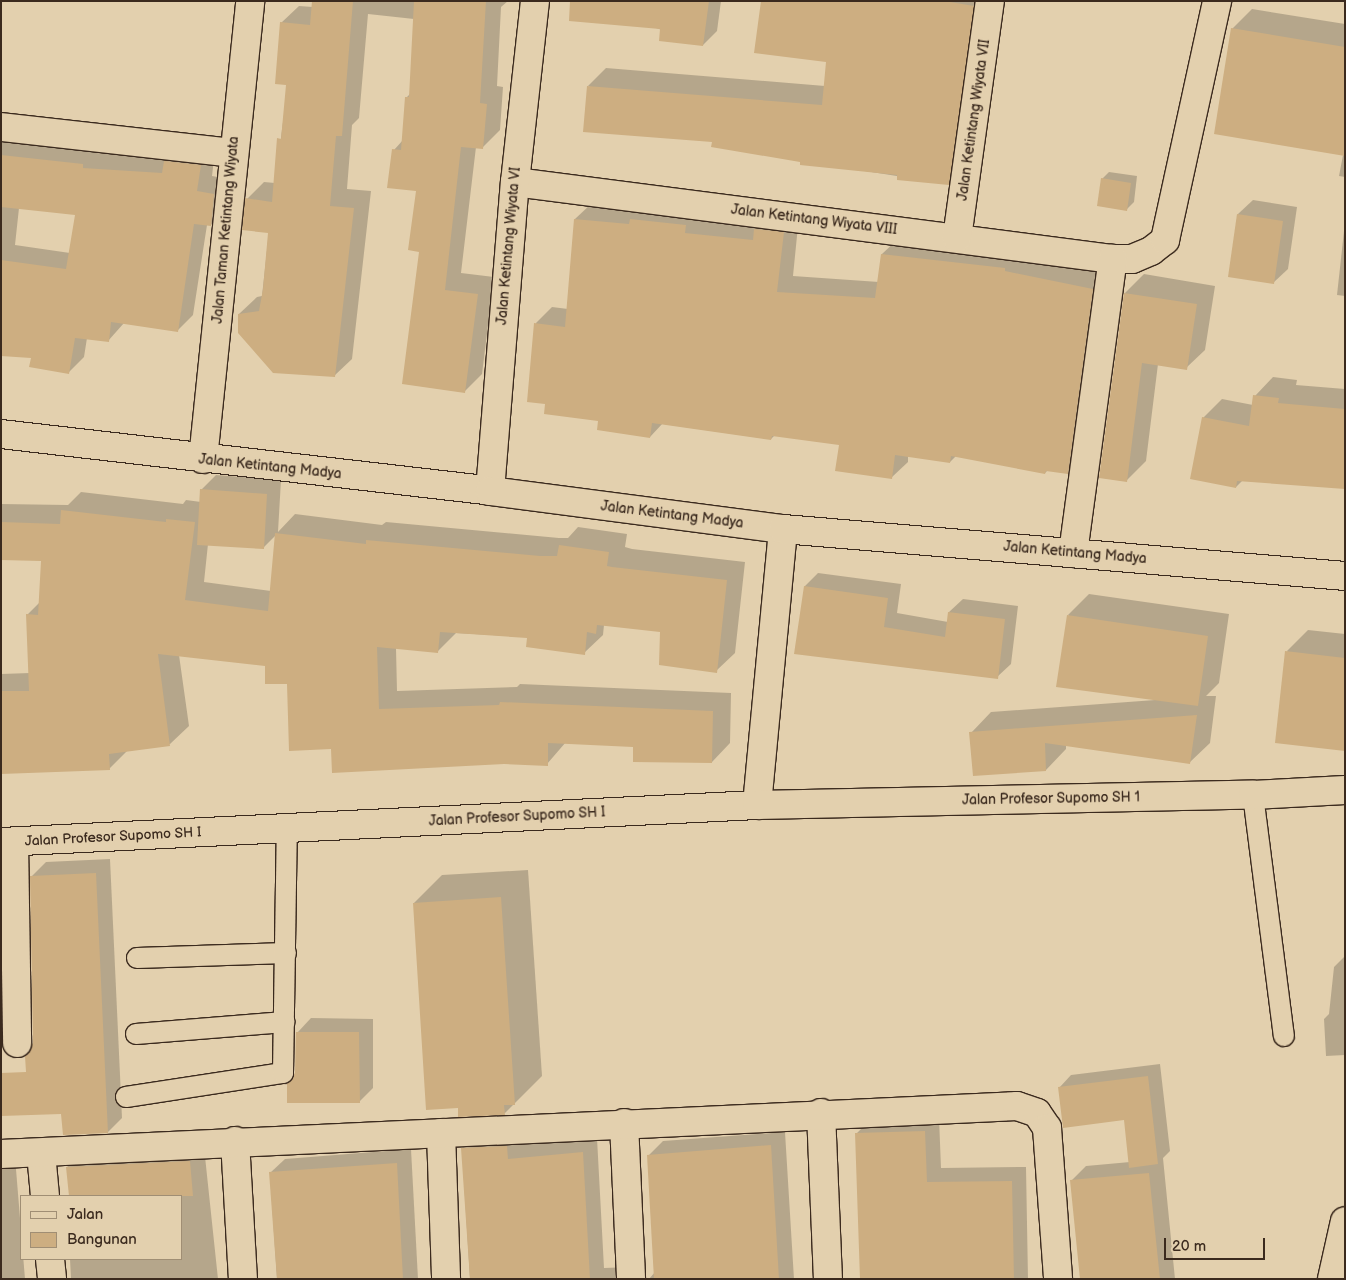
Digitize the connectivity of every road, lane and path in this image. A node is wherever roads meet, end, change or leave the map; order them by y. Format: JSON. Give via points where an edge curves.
{"nodes":[{"id":1,"x":250,"y":1,"type":"edge"},
{"id":2,"x":535,"y":1,"type":"edge"},
{"id":3,"x":990,"y":1,"type":"edge"},
{"id":4,"x":1215,"y":2,"type":"edge"},
{"id":5,"x":1,"y":127,"type":"edge"},
{"id":6,"x":232,"y":154,"type":"junction"},
{"id":7,"x":515,"y":182,"type":"junction"},
{"id":8,"x":957,"y":238,"type":"junction"},
{"id":9,"x":1113,"y":259,"type":"junction"},
{"id":10,"x":1,"y":434,"type":"edge"},
{"id":11,"x":203,"y":459,"type":"junction"},
{"id":12,"x":490,"y":491,"type":"junction"},
{"id":13,"x":783,"y":530,"type":"junction"},
{"id":14,"x":1073,"y":553,"type":"junction"},
{"id":15,"x":1345,"y":576,"type":"edge"},
{"id":16,"x":1345,"y":790,"type":"edge"},
{"id":17,"x":1253,"y":795,"type":"junction"},
{"id":18,"x":757,"y":805,"type":"junction"},
{"id":19,"x":287,"y":828,"type":"junction"},
{"id":20,"x":8,"y":842,"type":"edge"},
{"id":21,"x":286,"y":953,"type":"junction"},
{"id":22,"x":137,"y":958,"type":"dead end"},
{"id":23,"x":286,"y":1022,"type":"junction"},
{"id":24,"x":136,"y":1034,"type":"dead end"},
{"id":25,"x":1284,"y":1036,"type":"dead end"},
{"id":26,"x":17,"y":1043,"type":"dead end"},
{"id":27,"x":126,"y":1097,"type":"dead end"},
{"id":28,"x":821,"y":1113,"type":"junction"},
{"id":29,"x":624,"y":1123,"type":"junction"},
{"id":30,"x":441,"y":1132,"type":"junction"},
{"id":31,"x":234,"y":1142,"type":"junction"},
{"id":32,"x":41,"y":1153,"type":"junction"},
{"id":33,"x":1,"y":1154,"type":"edge"},
{"id":34,"x":45,"y":1195,"type":"edge"},
{"id":35,"x":1345,"y":1221,"type":"edge"},
{"id":36,"x":50,"y":1260,"type":"edge"},
{"id":37,"x":52,"y":1279,"type":"edge"},
{"id":38,"x":243,"y":1279,"type":"edge"},
{"id":39,"x":446,"y":1279,"type":"edge"},
{"id":40,"x":631,"y":1279,"type":"edge"},
{"id":41,"x":828,"y":1279,"type":"edge"},
{"id":42,"x":1058,"y":1279,"type":"edge"},
{"id":43,"x":1332,"y":1279,"type":"edge"}],
"edges":[{"from":1,"to":6,"type":"street","name":"Jalan Taman Ketintang Wiyata"},
{"from":2,"to":7,"type":"street","name":"Jalan Ketintang Wiyata VI"},
{"from":3,"to":8,"type":"street","name":"Jalan Ketintang Wiyata VII"},
{"from":4,"to":9,"type":"street","name":"Jalan Ketintang Wiyata VIII","via":[[1166,240],[1132,259]]},
{"from":5,"to":6,"type":"street"},
{"from":6,"to":11,"type":"street","name":"Jalan Taman Ketintang Wiyata"},
{"from":7,"to":8,"type":"street","name":"Jalan Ketintang Wiyata VIII"},
{"from":7,"to":12,"type":"street","name":"Jalan Ketintang Wiyata VI"},
{"from":8,"to":9,"type":"street","name":"Jalan Ketintang Wiyata VIII"},
{"from":9,"to":14,"type":"street"},
{"from":10,"to":11,"type":"street","name":"Jalan Ketintang Madya"},
{"from":11,"to":12,"type":"street","name":"Jalan Ketintang Madya"},
{"from":12,"to":13,"type":"street","name":"Jalan Ketintang Madya"},
{"from":13,"to":14,"type":"street","name":"Jalan Ketintang Madya"},
{"from":13,"to":18,"type":"street"},
{"from":14,"to":15,"type":"street","name":"Jalan Ketintang Madya"},
{"from":16,"to":17,"type":"street","name":"Jalan Profesor Supomo SH 1"},
{"from":17,"to":18,"type":"street","name":"Jalan Profesor Supomo SH 1"},
{"from":17,"to":25,"type":"lane"},
{"from":18,"to":19,"type":"street","name":"Jalan Profesor Supomo SH I"},
{"from":19,"to":20,"type":"street","name":"Jalan Profesor Supomo SH I"},
{"from":19,"to":21,"type":"lane"},
{"from":20,"to":26,"type":"street"},
{"from":21,"to":22,"type":"lane"},
{"from":21,"to":23,"type":"lane"},
{"from":23,"to":24,"type":"lane"},
{"from":23,"to":27,"type":"lane","via":[[285,1066],[278,1076]]},
{"from":28,"to":29,"type":"street"},
{"from":28,"to":41,"type":"street"},
{"from":28,"to":42,"type":"street","via":[[1017,1106],[1037,1113],[1047,1128]]},
{"from":29,"to":30,"type":"street"},
{"from":29,"to":40,"type":"street"},
{"from":30,"to":31,"type":"street"},
{"from":30,"to":39,"type":"street"},
{"from":31,"to":32,"type":"street"},
{"from":31,"to":38,"type":"street"},
{"from":32,"to":33,"type":"street"},
{"from":32,"to":34,"type":"street"},
{"from":35,"to":43,"type":"street"},
{"from":36,"to":37,"type":"street"}]}
